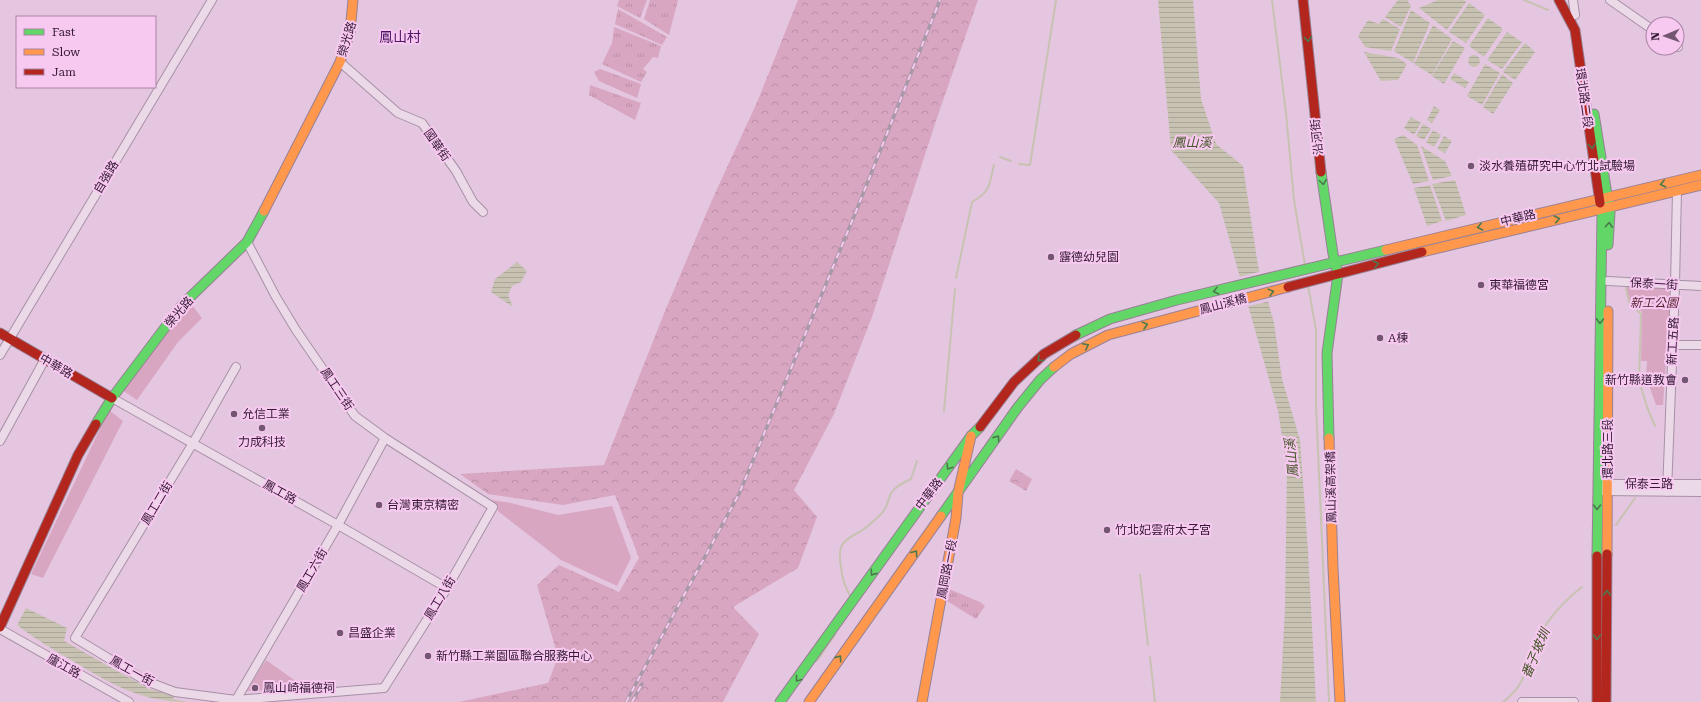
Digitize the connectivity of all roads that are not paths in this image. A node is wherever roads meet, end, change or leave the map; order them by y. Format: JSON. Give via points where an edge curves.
{"nodes":[{"id":1,"x":212,"y":0,"type":"edge"},
{"id":2,"x":354,"y":0,"type":"edge"},
{"id":3,"x":1303,"y":0,"type":"edge"},
{"id":4,"x":1559,"y":0,"type":"edge"},
{"id":5,"x":1567,"y":0,"type":"edge"},
{"id":6,"x":1573,"y":0,"type":"edge"},
{"id":7,"x":1610,"y":0,"type":"edge"},
{"id":8,"x":1575,"y":15,"type":"junction"},
{"id":9,"x":1645,"y":24,"type":"edge"},
{"id":10,"x":340,"y":62,"type":"junction"},
{"id":11,"x":1701,"y":175,"type":"edge"},
{"id":12,"x":1701,"y":185,"type":"edge"},
{"id":13,"x":1677,"y":191,"type":"junction"},
{"id":14,"x":1603,"y":198,"type":"junction"},
{"id":15,"x":1605,"y":209,"type":"junction"},
{"id":16,"x":482,"y":212,"type":"dead end"},
{"id":17,"x":247,"y":242,"type":"junction"},
{"id":18,"x":1335,"y":261,"type":"junction"},
{"id":19,"x":1338,"y":274,"type":"junction"},
{"id":20,"x":1608,"y":281,"type":"junction"},
{"id":21,"x":1675,"y":285,"type":"junction"},
{"id":22,"x":1701,"y":286,"type":"edge"},
{"id":23,"x":1110,"y":319,"type":"joint"},
{"id":24,"x":0,"y":333,"type":"edge"},
{"id":25,"x":1108,"y":335,"type":"joint"},
{"id":26,"x":10,"y":339,"type":"junction"},
{"id":27,"x":1673,"y":345,"type":"junction"},
{"id":28,"x":1701,"y":345,"type":"edge"},
{"id":29,"x":0,"y":355,"type":"edge"},
{"id":30,"x":45,"y":359,"type":"junction"},
{"id":31,"x":236,"y":367,"type":"dead end"},
{"id":32,"x":112,"y":398,"type":"junction"},
{"id":33,"x":971,"y":436,"type":"junction"},
{"id":34,"x":385,"y":438,"type":"junction"},
{"id":35,"x":0,"y":442,"type":"edge"},
{"id":36,"x":193,"y":443,"type":"junction"},
{"id":37,"x":1701,"y":484,"type":"edge"},
{"id":38,"x":1597,"y":488,"type":"junction"},
{"id":39,"x":1608,"y":488,"type":"junction"},
{"id":40,"x":1666,"y":488,"type":"junction"},
{"id":41,"x":1701,"y":492,"type":"edge"},
{"id":42,"x":958,"y":493,"type":"junction"},
{"id":43,"x":493,"y":507,"type":"joint"},
{"id":44,"x":338,"y":525,"type":"junction"},
{"id":45,"x":447,"y":588,"type":"junction"},
{"id":46,"x":0,"y":628,"type":"edge"},
{"id":47,"x":75,"y":638,"type":"joint"},
{"id":48,"x":384,"y":688,"type":"joint"},
{"id":49,"x":236,"y":700,"type":"junction"},
{"id":50,"x":129,"y":702,"type":"edge"},
{"id":51,"x":780,"y":702,"type":"edge"},
{"id":52,"x":809,"y":702,"type":"edge"},
{"id":53,"x":922,"y":702,"type":"edge"},
{"id":54,"x":1340,"y":702,"type":"edge"},
{"id":55,"x":1522,"y":702,"type":"edge"},
{"id":56,"x":1574,"y":702,"type":"edge"},
{"id":57,"x":1597,"y":702,"type":"edge"},
{"id":58,"x":1606,"y":702,"type":"edge"},
{"id":59,"x":1611,"y":702,"type":"edge"}],
"edges":[{"from":1,"to":26,"type":"street","name":"自強路"},
{"from":2,"to":10,"type":"street","name":"榮光路","via":[[350,36]]},
{"from":3,"to":18,"type":"street","name":"沿河街","one_way":true,"via":[[1318,148]]},
{"from":4,"to":14,"type":"street","name":"環北路二段","one_way":true,"via":[[1575,30]]},
{"from":5,"to":8,"type":"street","name":"環北路二段"},
{"from":6,"to":8,"type":"street"},
{"from":7,"to":9,"type":"street"},
{"from":8,"to":14,"type":"street","name":"環北路二段","via":[[1581,29]]},
{"from":10,"to":16,"type":"street","name":"國華街","via":[[398,113],[422,123]]},
{"from":10,"to":17,"type":"street","name":"榮光路"},
{"from":11,"to":14,"type":"street","name":"中華路","one_way":true},
{"from":12,"to":13,"type":"street","name":"中華路"},
{"from":13,"to":15,"type":"street","name":"中華路"},
{"from":13,"to":21,"type":"street","name":"新工五路"},
{"from":14,"to":15,"type":"street","name":"環北路三段"},
{"from":14,"to":18,"type":"street","name":"中華路","one_way":true},
{"from":19,"to":15,"type":"street","name":"中華路","one_way":true},
{"from":20,"to":15,"type":"street","name":"環北路三段","one_way":true,"via":[[1610,213]]},
{"from":15,"to":38,"type":"street","name":"環北路三段","one_way":true},
{"from":17,"to":32,"type":"street","name":"榮光路","via":[[182,305]]},
{"from":17,"to":34,"type":"street","name":"鳳工三街","via":[[296,330],[355,416]]},
{"from":18,"to":19,"type":"street","name":"沿河街"},
{"from":18,"to":23,"type":"street","name":"鳳山溪橋","one_way":true},
{"from":25,"to":19,"type":"street","name":"鳳山溪橋","one_way":true},
{"from":19,"to":54,"type":"street","name":"鳳山溪高架橋","via":[[1327,353],[1333,568]]},
{"from":20,"to":21,"type":"street","name":"保泰一街"},
{"from":20,"to":39,"type":"street","name":"環北路三段"},
{"from":21,"to":22,"type":"street","name":"保泰一街"},
{"from":21,"to":27,"type":"street","name":"新工五路"},
{"from":23,"to":33,"type":"street","name":"中華路","one_way":true,"via":[[1067,339],[1044,354],[1014,382],[985,422]]},
{"from":24,"to":26,"type":"street","name":"中華路"},
{"from":42,"to":25,"type":"street","name":"中華路","one_way":true,"via":[[1040,380],[1057,364],[1082,347]]},
{"from":26,"to":29,"type":"street","name":"自強路"},
{"from":26,"to":30,"type":"street","name":"中華路"},
{"from":27,"to":28,"type":"street"},
{"from":27,"to":40,"type":"street","name":"新工五路"},
{"from":30,"to":32,"type":"street","name":"中華路"},
{"from":30,"to":35,"type":"street"},
{"from":31,"to":36,"type":"street","name":"鳳工二街"},
{"from":32,"to":36,"type":"street","name":"鳳工路"},
{"from":32,"to":46,"type":"street","name":"榮光路","via":[[78,456]]},
{"from":33,"to":42,"type":"street","name":"鳳岡路一段"},
{"from":33,"to":51,"type":"street","name":"中華路","one_way":true},
{"from":34,"to":43,"type":"street","name":"鳳工三街"},
{"from":34,"to":44,"type":"street","name":"鳳工六街"},
{"from":36,"to":44,"type":"street","name":"鳳工路"},
{"from":36,"to":47,"type":"street","name":"鳳工二街"},
{"from":37,"to":40,"type":"street","name":"保泰三路"},
{"from":38,"to":39,"type":"street","name":"保泰三路"},
{"from":38,"to":57,"type":"street","name":"環北路三段","one_way":true},
{"from":39,"to":40,"type":"street","name":"保泰三路"},
{"from":58,"to":39,"type":"street","name":"環北路三段","one_way":true},
{"from":40,"to":41,"type":"street","name":"保泰三路"},
{"from":52,"to":42,"type":"street","name":"中華路","one_way":true},
{"from":42,"to":53,"type":"street","name":"鳳岡路一段","via":[[956,518]]},
{"from":43,"to":45,"type":"street","name":"鳳工八街"},
{"from":44,"to":45,"type":"street","name":"鳳工路"},
{"from":44,"to":49,"type":"street","name":"鳳工六街"},
{"from":45,"to":48,"type":"street","name":"鳳工八街"},
{"from":46,"to":50,"type":"street","name":"廬江路"},
{"from":47,"to":49,"type":"street","name":"鳳工一街","via":[[146,681],[175,692]]},
{"from":48,"to":49,"type":"street","name":"鳳工一街"},
{"from":55,"to":56,"type":"street"},
{"from":58,"to":59,"type":"street"}]}
